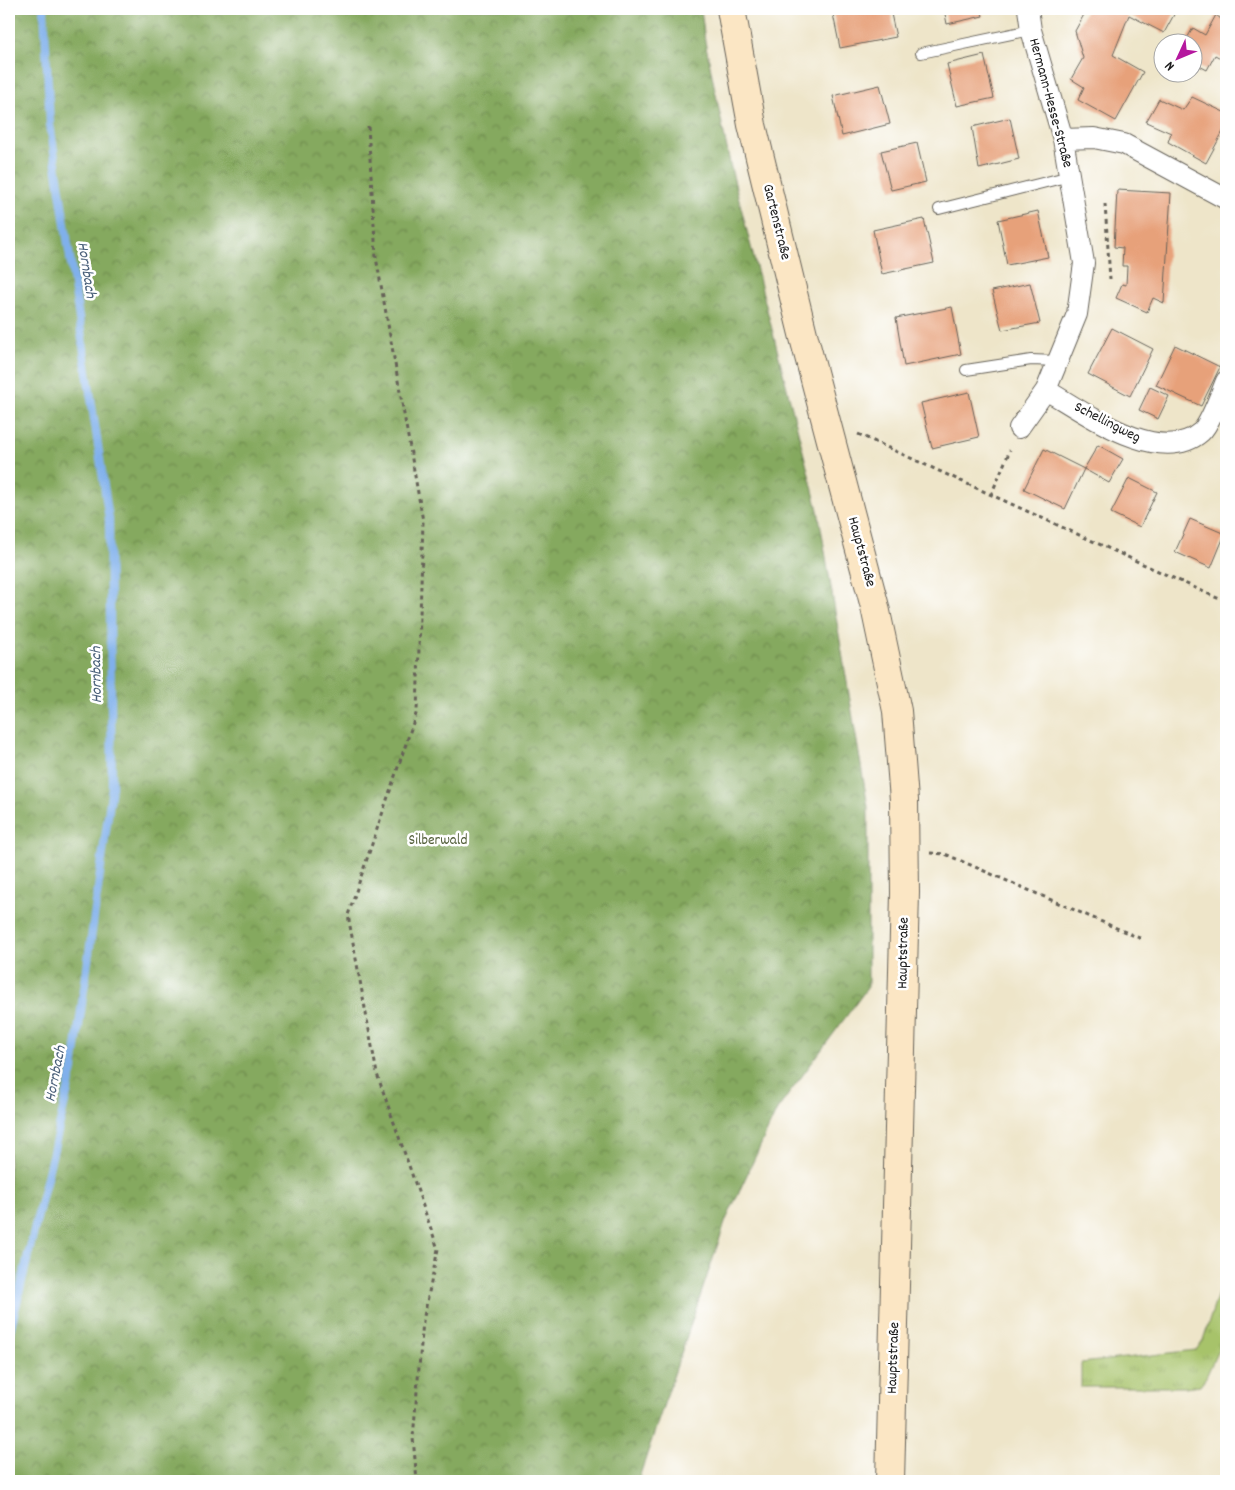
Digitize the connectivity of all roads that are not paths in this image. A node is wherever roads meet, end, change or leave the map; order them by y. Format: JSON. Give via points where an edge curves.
{"nodes":[{"id":1,"x":731,"y":9,"type":"edge"},
{"id":2,"x":1028,"y":9,"type":"edge"},
{"id":3,"x":1030,"y":30,"type":"junction"},
{"id":4,"x":921,"y":53,"type":"dead end"},
{"id":5,"x":1063,"y":138,"type":"junction"},
{"id":6,"x":1070,"y":176,"type":"junction"},
{"id":7,"x":1226,"y":199,"type":"edge"},
{"id":8,"x":939,"y":209,"type":"dead end"},
{"id":9,"x":1057,"y":360,"type":"junction"},
{"id":10,"x":966,"y":370,"type":"dead end"},
{"id":11,"x":1226,"y":381,"type":"edge"},
{"id":12,"x":1046,"y":390,"type":"junction"},
{"id":13,"x":1020,"y":428,"type":"road end"},
{"id":14,"x":829,"y":433,"type":"joint"},
{"id":15,"x":890,"y":1481,"type":"edge"}],
"edges":[{"from":1,"to":14,"type":"main road","name":"Gartenstraße","via":[[752,125]]},
{"from":2,"to":3,"type":"street","name":"Hermann-Hesse-Straße"},
{"from":3,"to":4,"type":"lane","name":"Hermann-Hesse-Straße"},
{"from":3,"to":5,"type":"street","name":"Hermann-Hesse-Straße"},
{"from":5,"to":6,"type":"street","name":"Hermann-Hesse-Straße"},
{"from":5,"to":7,"type":"street","via":[[1094,138],[1124,144]]},
{"from":6,"to":8,"type":"lane","name":"Hermann-Hesse-Straße"},
{"from":6,"to":9,"type":"street","name":"Hermann-Hesse-Straße","via":[[1084,263],[1077,314]]},
{"from":9,"to":10,"type":"lane","via":[[1031,360]]},
{"from":9,"to":12,"type":"street","name":"Hermann-Hesse-Straße"},
{"from":11,"to":12,"type":"street","name":"Schellingweg","via":[[1203,431],[1184,444],[1149,443],[1095,419]]},
{"from":12,"to":13,"type":"street","name":"Hermann-Hesse-Straße"},
{"from":14,"to":15,"type":"main road","name":"Hauptstraße","via":[[875,607],[897,711],[904,800]]}]}
